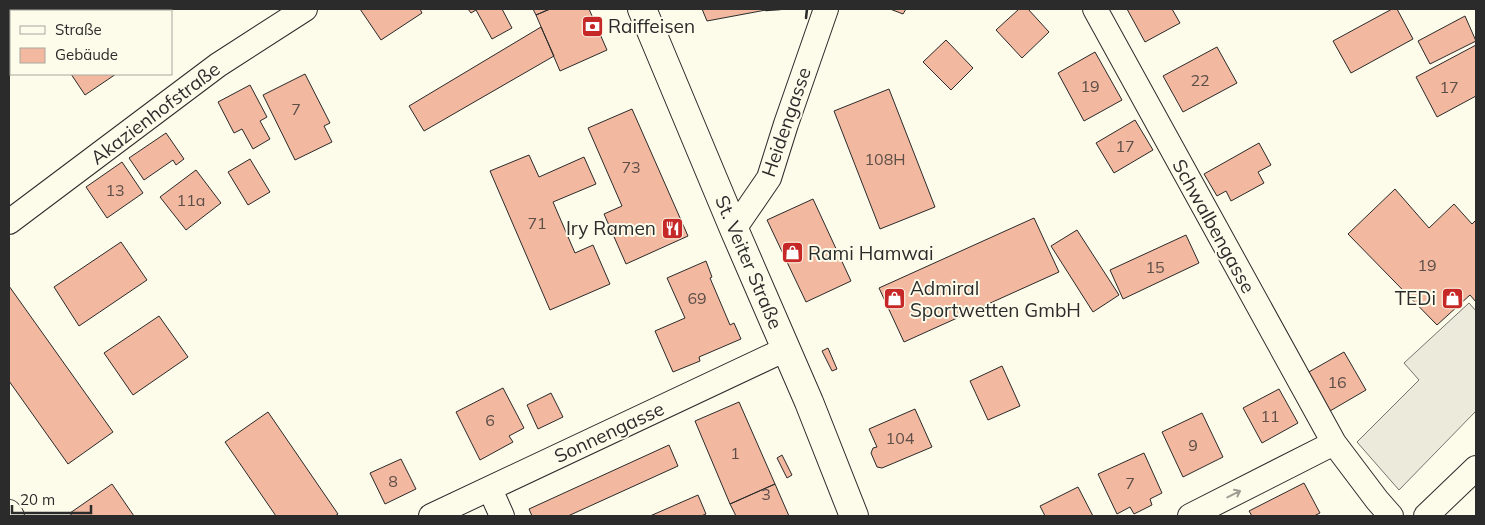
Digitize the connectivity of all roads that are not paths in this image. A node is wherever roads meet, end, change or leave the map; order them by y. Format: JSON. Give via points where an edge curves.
{"nodes":[{"id":1,"x":305,"y":9,"type":"edge"},
{"id":2,"x":642,"y":9,"type":"edge"},
{"id":3,"x":1095,"y":9,"type":"edge"},
{"id":4,"x":822,"y":18,"type":"edge"},
{"id":5,"x":9,"y":222,"type":"edge"},
{"id":6,"x":734,"y":229,"type":"junction"},
{"id":7,"x":786,"y":349,"type":"junction"},
{"id":8,"x":1334,"y":443,"type":"junction"},
{"id":9,"x":1476,"y":468,"type":"edge"},
{"id":10,"x":490,"y":489,"type":"junction"},
{"id":11,"x":9,"y":512,"type":"edge"},
{"id":12,"x":12,"y":516,"type":"edge"},
{"id":13,"x":431,"y":516,"type":"edge"},
{"id":14,"x":502,"y":516,"type":"edge"},
{"id":15,"x":854,"y":516,"type":"edge"},
{"id":16,"x":1190,"y":516,"type":"edge"},
{"id":17,"x":1391,"y":516,"type":"edge"},
{"id":18,"x":1426,"y":516,"type":"edge"}],
"edges":[{"from":1,"to":5,"type":"street","name":"Akazienhofstraße","via":[[218,65]]},
{"from":2,"to":6,"type":"main road","name":"St. Veiter Straße"},
{"from":3,"to":8,"type":"street","name":"Schwalbengasse"},
{"from":4,"to":6,"type":"street","name":"Heidengasse","via":[[769,178]]},
{"from":6,"to":7,"type":"main road","name":"St. Veiter Straße"},
{"from":7,"to":10,"type":"street","name":"Sonnengasse"},
{"from":7,"to":15,"type":"main road","name":"St. Veiter Straße"},
{"from":16,"to":8,"type":"street","one_way":true},
{"from":8,"to":17,"type":"street","name":"Schwalbengasse"},
{"from":9,"to":18,"type":"street"},
{"from":10,"to":13,"type":"street","name":"Sonnengasse"},
{"from":10,"to":14,"type":"street"},
{"from":11,"to":12,"type":"street"}]}
